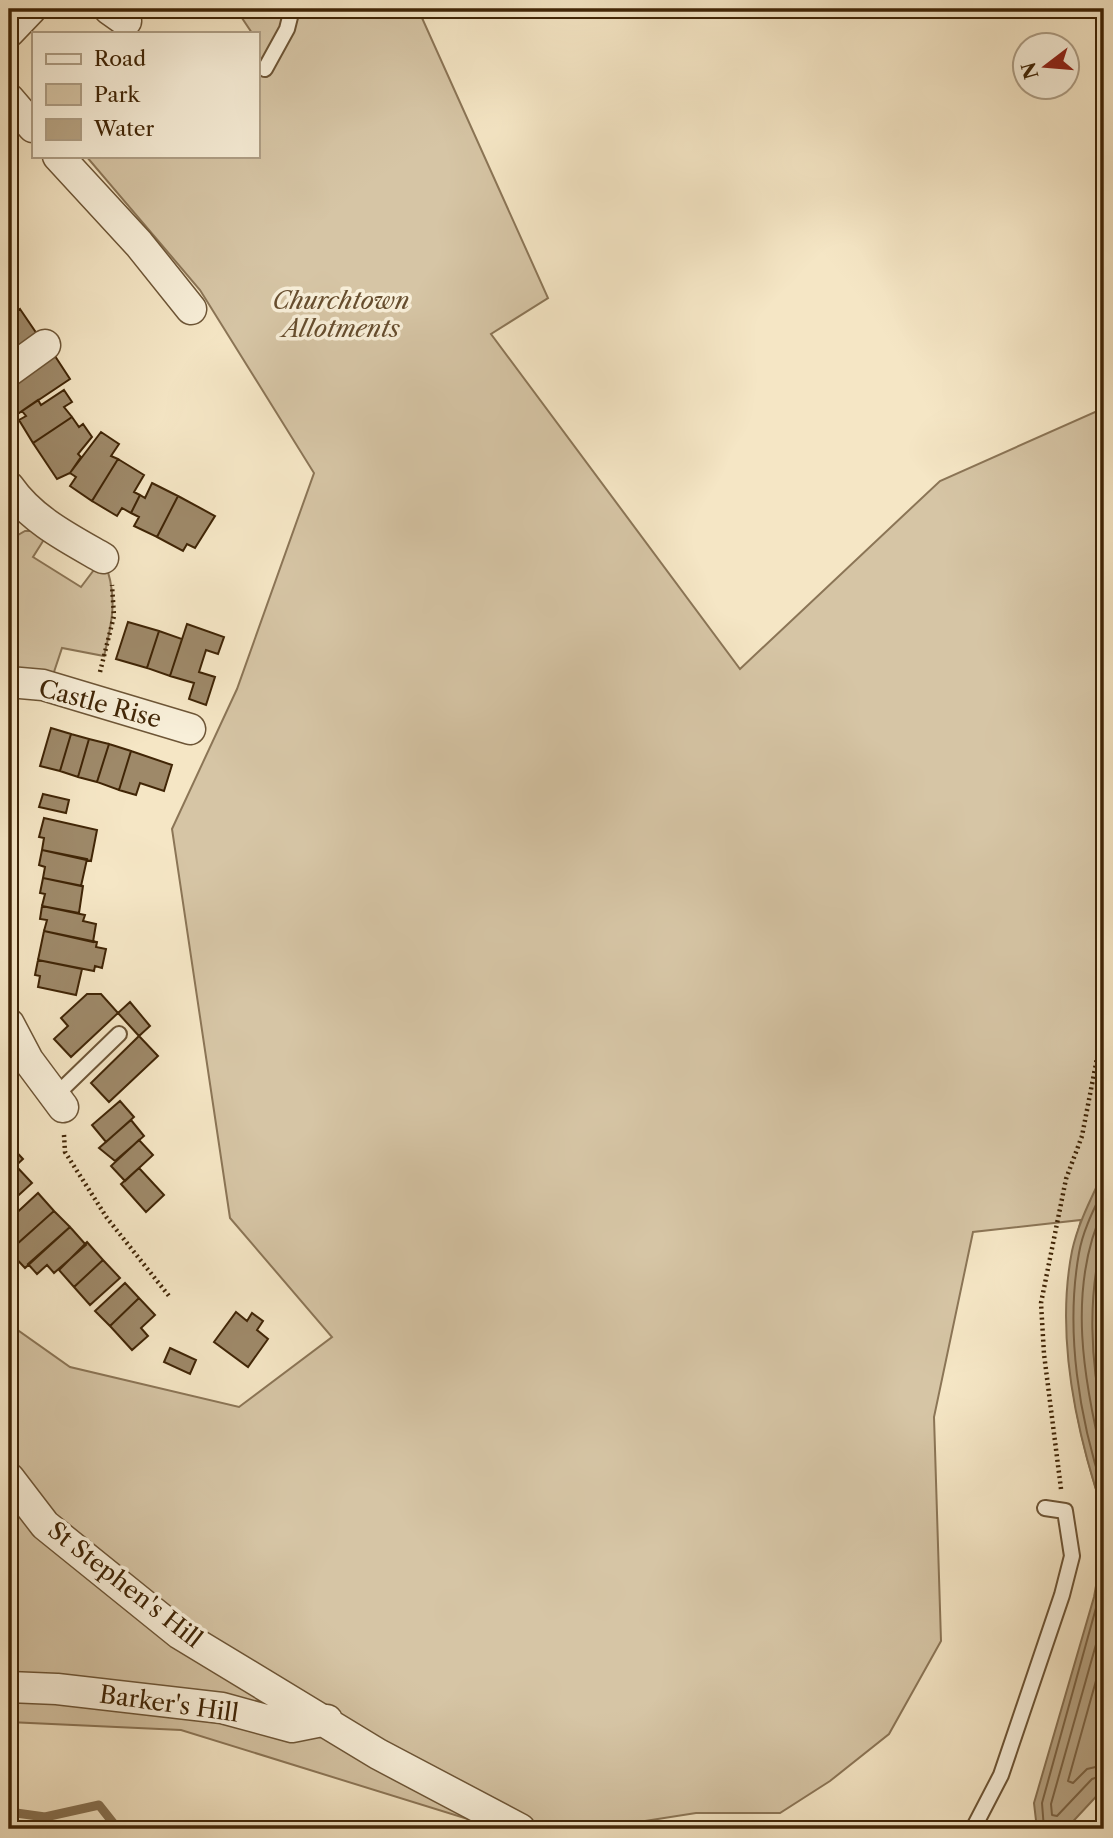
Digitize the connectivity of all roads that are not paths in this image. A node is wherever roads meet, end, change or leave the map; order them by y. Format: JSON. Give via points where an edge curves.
{"nodes":[{"id":1,"x":31,"y":9,"type":"edge"},
{"id":2,"x":292,"y":9,"type":"edge"},
{"id":3,"x":9,"y":32,"type":"edge"},
{"id":4,"x":265,"y":69,"type":"dead end"},
{"id":5,"x":9,"y":99,"type":"edge"},
{"id":6,"x":32,"y":126,"type":"edge"},
{"id":7,"x":60,"y":158,"type":"edge"},
{"id":8,"x":191,"y":309,"type":"dead end"},
{"id":9,"x":45,"y":345,"type":"dead end"},
{"id":10,"x":9,"y":371,"type":"edge"},
{"id":11,"x":13,"y":504,"type":"edge"},
{"id":12,"x":103,"y":558,"type":"road end"},
{"id":13,"x":9,"y":682,"type":"edge"},
{"id":14,"x":190,"y":729,"type":"dead end"},
{"id":15,"x":9,"y":1024,"type":"edge"},
{"id":16,"x":119,"y":1034,"type":"dead end"},
{"id":17,"x":59,"y":1102,"type":"joint"},
{"id":18,"x":9,"y":1478,"type":"edge"},
{"id":19,"x":1045,"y":1508,"type":"dead end"},
{"id":20,"x":9,"y":1687,"type":"edge"},
{"id":21,"x":327,"y":1720,"type":"junction"},
{"id":22,"x":520,"y":1829,"type":"edge"},
{"id":23,"x":973,"y":1829,"type":"edge"}],
"edges":[{"from":1,"to":3,"type":"street"},
{"from":2,"to":4,"type":"lane","via":[[282,40]]},
{"from":5,"to":6,"type":"street"},
{"from":7,"to":8,"type":"street"},
{"from":9,"to":10,"type":"street"},
{"from":11,"to":12,"type":"street"},
{"from":13,"to":14,"type":"street","name":"Castle Rise","via":[[43,685]]},
{"from":15,"to":17,"type":"street"},
{"from":16,"to":17,"type":"lane"},
{"from":18,"to":21,"type":"street","name":"St Stephen's Hill","via":[[45,1525],[180,1634]]},
{"from":19,"to":23,"type":"lane","via":[[1065,1511],[1072,1556],[1002,1775]]},
{"from":20,"to":21,"type":"street","name":"Barker's Hill","via":[[222,1708],[292,1727]]},
{"from":21,"to":22,"type":"street","name":"St Stephen's Hill","via":[[378,1754]]}]}
